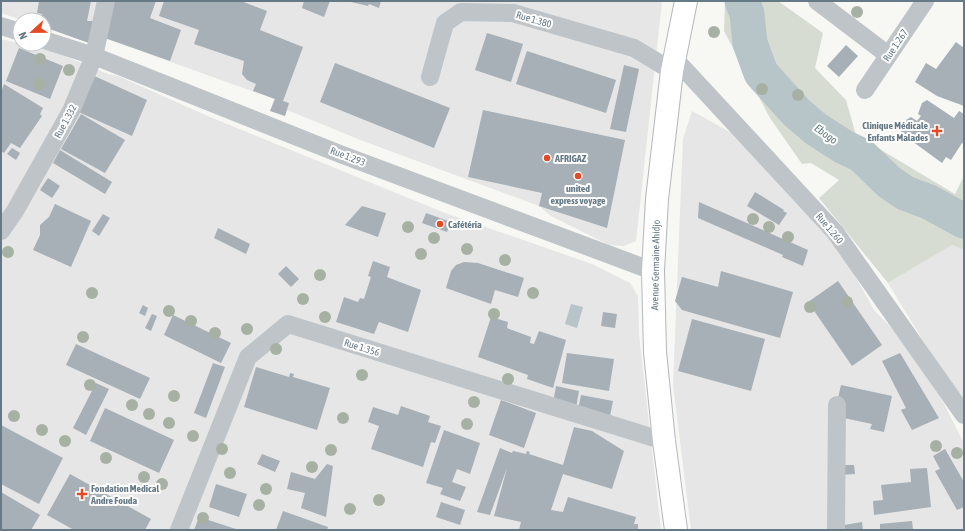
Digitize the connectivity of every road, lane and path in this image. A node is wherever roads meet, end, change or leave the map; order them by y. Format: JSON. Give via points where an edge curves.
{"nodes":[{"id":1,"x":106,"y":1,"type":"edge"},
{"id":2,"x":686,"y":1,"type":"edge"},
{"id":3,"x":817,"y":1,"type":"edge"},
{"id":4,"x":925,"y":1,"type":"edge"},
{"id":5,"x":1,"y":26,"type":"edge"},
{"id":6,"x":12,"y":29,"type":"edge"},
{"id":7,"x":52,"y":43,"type":"edge"},
{"id":8,"x":888,"y":55,"type":"junction"},
{"id":9,"x":94,"y":56,"type":"junction"},
{"id":10,"x":673,"y":64,"type":"junction"},
{"id":11,"x":430,"y":77,"type":"dead end"},
{"id":12,"x":865,"y":90,"type":"dead end"},
{"id":13,"x":1,"y":231,"type":"edge"},
{"id":14,"x":653,"y":271,"type":"junction"},
{"id":15,"x":838,"y":405,"type":"dead end"},
{"id":16,"x":964,"y":415,"type":"edge"},
{"id":17,"x":664,"y":441,"type":"junction"},
{"id":18,"x":179,"y":530,"type":"edge"},
{"id":19,"x":676,"y":530,"type":"edge"},
{"id":20,"x":836,"y":530,"type":"edge"}],
"edges":[{"from":1,"to":9,"type":"street","name":"Rue 1.332"},
{"from":2,"to":10,"type":"main road","name":"Avenue Germaine Ahidjo"},
{"from":3,"to":8,"type":"street"},
{"from":4,"to":8,"type":"street","name":"Rue 1.267"},
{"from":5,"to":6,"type":"street"},
{"from":7,"to":9,"type":"street","name":"Rue 1.293"},
{"from":8,"to":12,"type":"street","name":"Rue 1.267"},
{"from":9,"to":13,"type":"street","name":"Rue 1.332","via":[[71,110],[15,211]]},
{"from":9,"to":14,"type":"street","name":"Rue 1.293","via":[[340,154]]},
{"from":10,"to":11,"type":"street","name":"Rue 1.380","via":[[634,48],[513,13],[462,12],[445,23]]},
{"from":10,"to":14,"type":"main road","name":"Avenue Germaine Ahidjo","via":[[657,200]]},
{"from":10,"to":16,"type":"street","name":"Rue 1.260","via":[[835,232]]},
{"from":14,"to":17,"type":"main road","name":"Avenue Germaine Ahidjo","via":[[655,352]]},
{"from":15,"to":20,"type":"street"},
{"from":17,"to":18,"type":"street","name":"Rue 1.356","via":[[288,324],[248,357]]},
{"from":17,"to":19,"type":"main road","name":"Avenue Germaine Ahidjo"}]}
